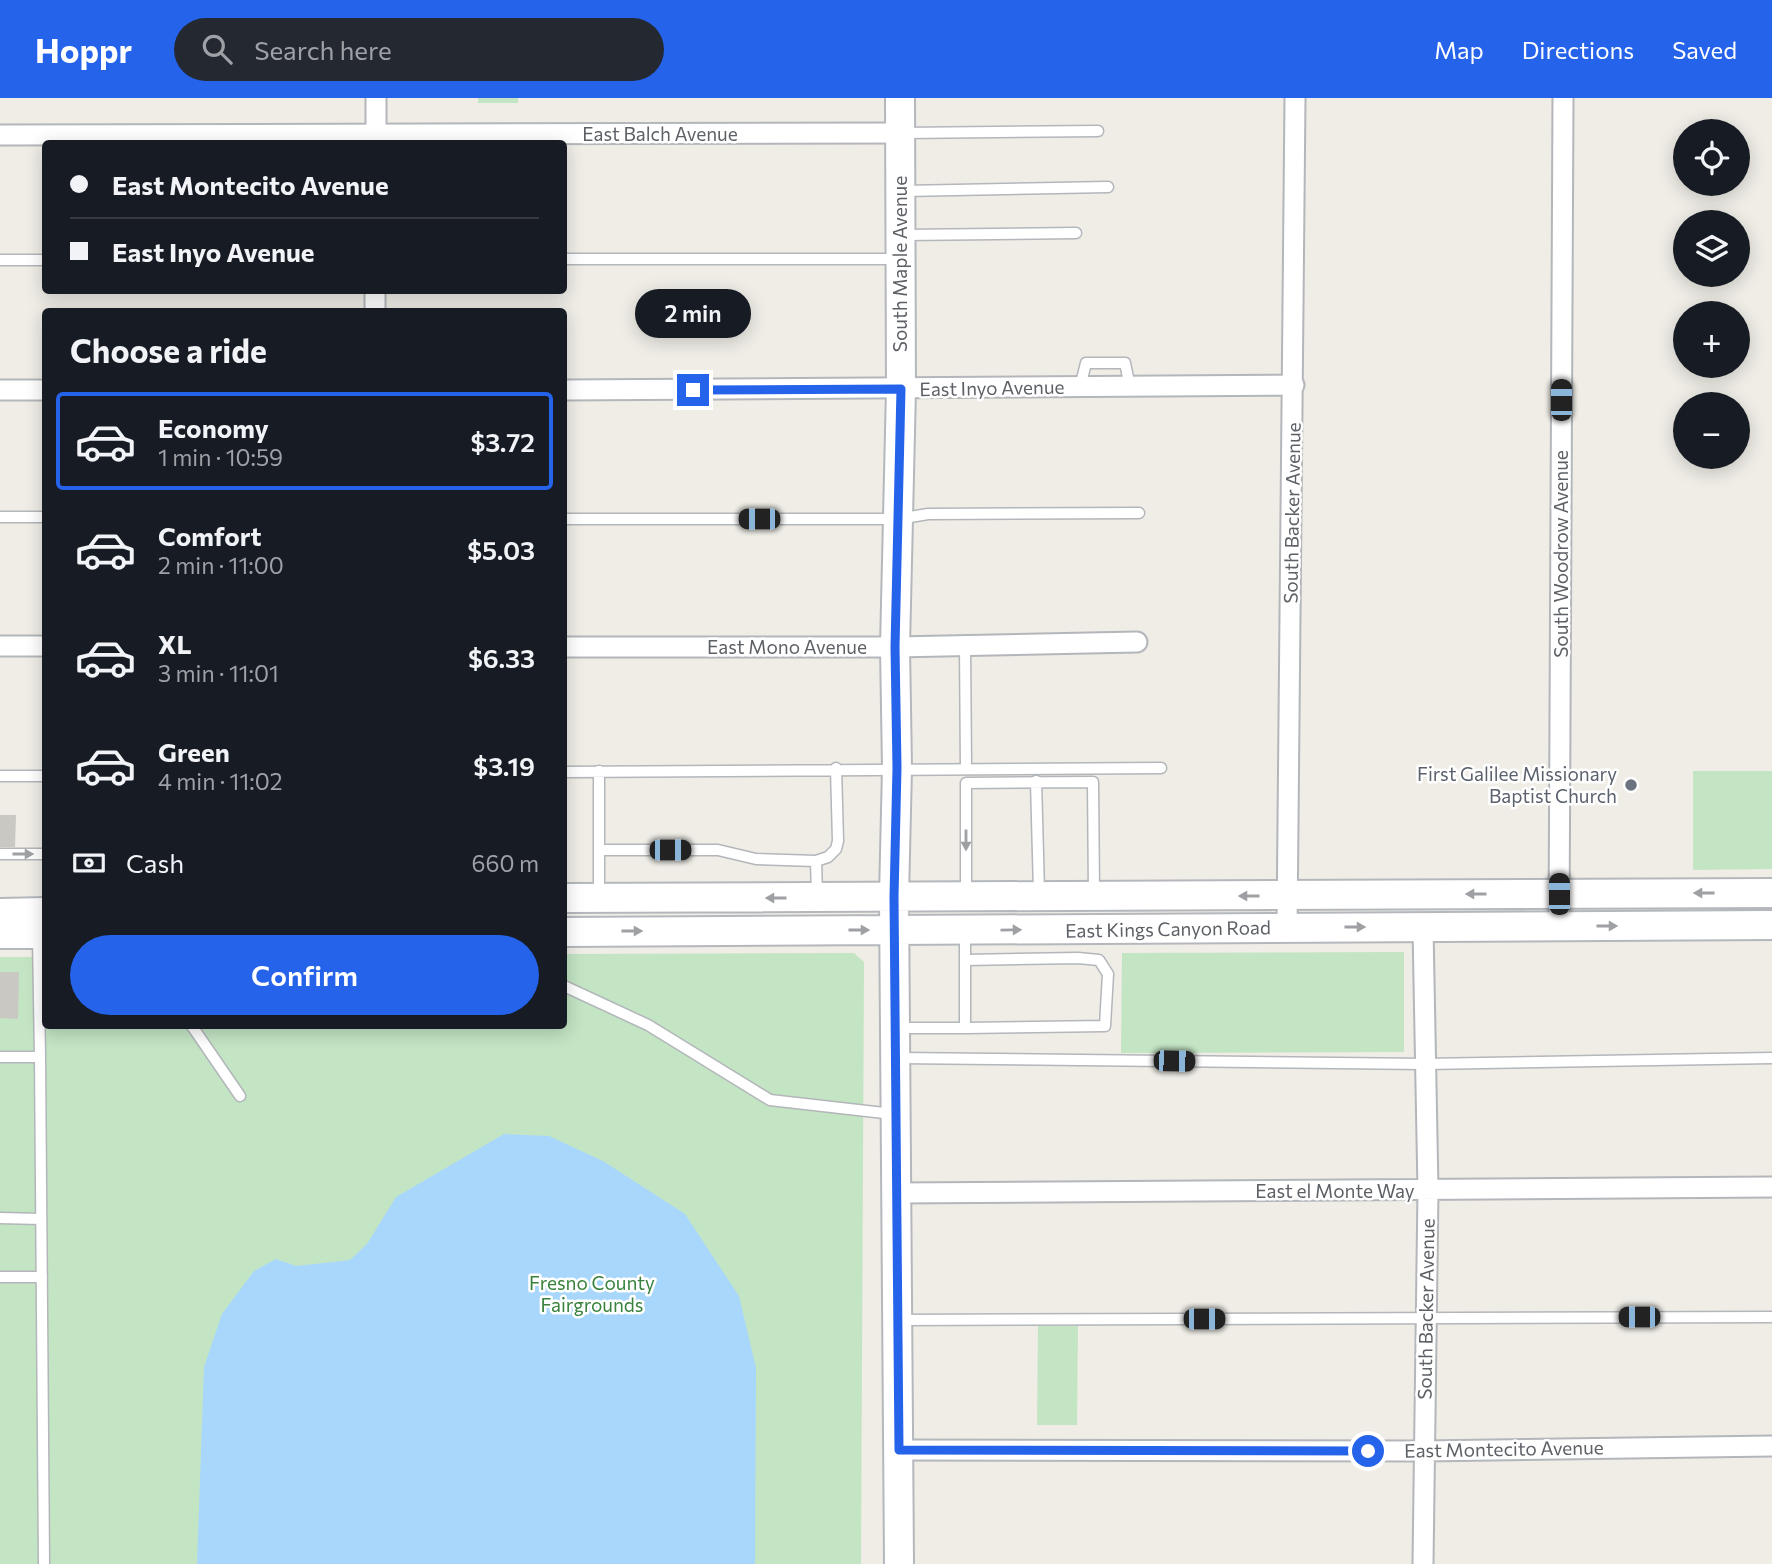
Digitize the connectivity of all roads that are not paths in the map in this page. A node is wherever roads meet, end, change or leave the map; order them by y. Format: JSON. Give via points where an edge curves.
{"nodes":[{"id":1,"x":376,"y":98,"type":"edge"},
{"id":2,"x":900,"y":98,"type":"edge"},
{"id":3,"x":1295,"y":98,"type":"edge"},
{"id":4,"x":1563,"y":98,"type":"edge"},
{"id":5,"x":1098,"y":131,"type":"dead end"},
{"id":6,"x":899,"y":133,"type":"junction"},
{"id":7,"x":0,"y":135,"type":"edge"},
{"id":8,"x":376,"y":139,"type":"edge"},
{"id":9,"x":1108,"y":187,"type":"dead end"},
{"id":10,"x":900,"y":191,"type":"junction"},
{"id":11,"x":1076,"y":233,"type":"dead end"},
{"id":12,"x":900,"y":247,"type":"junction"},
{"id":13,"x":567,"y":259,"type":"edge"},
{"id":14,"x":0,"y":260,"type":"edge"},
{"id":15,"x":42,"y":260,"type":"edge"},
{"id":16,"x":1294,"y":385,"type":"junction"},
{"id":17,"x":901,"y":389,"type":"junction"},
{"id":18,"x":0,"y":390,"type":"edge"},
{"id":19,"x":42,"y":390,"type":"edge"},
{"id":20,"x":567,"y":390,"type":"edge"},
{"id":21,"x":1139,"y":513,"type":"dead end"},
{"id":22,"x":0,"y":517,"type":"edge"},
{"id":23,"x":42,"y":517,"type":"edge"},
{"id":24,"x":567,"y":519,"type":"edge"},
{"id":25,"x":898,"y":519,"type":"junction"},
{"id":26,"x":1137,"y":642,"type":"dead end"},
{"id":27,"x":0,"y":646,"type":"edge"},
{"id":28,"x":42,"y":646,"type":"edge"},
{"id":29,"x":965,"y":646,"type":"junction"},
{"id":30,"x":567,"y":647,"type":"edge"},
{"id":31,"x":895,"y":647,"type":"junction"},
{"id":32,"x":836,"y":768,"type":"junction"},
{"id":33,"x":897,"y":768,"type":"junction"},
{"id":34,"x":966,"y":768,"type":"junction"},
{"id":35,"x":1161,"y":768,"type":"dead end"},
{"id":36,"x":598,"y":771,"type":"junction"},
{"id":37,"x":567,"y":772,"type":"edge"},
{"id":38,"x":0,"y":776,"type":"edge"},
{"id":39,"x":42,"y":776,"type":"edge"},
{"id":40,"x":1036,"y":781,"type":"junction"},
{"id":41,"x":598,"y":850,"type":"junction"},
{"id":42,"x":0,"y":854,"type":"edge"},
{"id":43,"x":42,"y":854,"type":"edge"},
{"id":44,"x":816,"y":860,"type":"junction"},
{"id":45,"x":1772,"y":893,"type":"edge"},
{"id":46,"x":1559,"y":894,"type":"junction"},
{"id":47,"x":1039,"y":896,"type":"junction"},
{"id":48,"x":1094,"y":896,"type":"junction"},
{"id":49,"x":1288,"y":896,"type":"junction"},
{"id":50,"x":894,"y":897,"type":"junction"},
{"id":51,"x":966,"y":897,"type":"junction"},
{"id":52,"x":567,"y":898,"type":"edge"},
{"id":53,"x":599,"y":898,"type":"junction"},
{"id":54,"x":817,"y":898,"type":"junction"},
{"id":55,"x":0,"y":901,"type":"edge"},
{"id":56,"x":42,"y":901,"type":"edge"},
{"id":57,"x":0,"y":913,"type":"edge"},
{"id":58,"x":1772,"y":925,"type":"edge"},
{"id":59,"x":1559,"y":926,"type":"junction"},
{"id":60,"x":42,"y":927,"type":"edge"},
{"id":61,"x":42,"y":927,"type":"edge"},
{"id":62,"x":1287,"y":927,"type":"junction"},
{"id":63,"x":1423,"y":928,"type":"junction"},
{"id":64,"x":894,"y":931,"type":"junction"},
{"id":65,"x":965,"y":931,"type":"junction"},
{"id":66,"x":567,"y":932,"type":"edge"},
{"id":67,"x":0,"y":934,"type":"edge"},
{"id":68,"x":965,"y":960,"type":"junction"},
{"id":69,"x":42,"y":970,"type":"edge"},
{"id":70,"x":567,"y":987,"type":"edge"},
{"id":71,"x":894,"y":1028,"type":"junction"},
{"id":72,"x":965,"y":1028,"type":"junction"},
{"id":73,"x":194,"y":1029,"type":"edge"},
{"id":74,"x":0,"y":1057,"type":"edge"},
{"id":75,"x":40,"y":1057,"type":"junction"},
{"id":76,"x":895,"y":1058,"type":"junction"},
{"id":77,"x":1772,"y":1058,"type":"edge"},
{"id":78,"x":1425,"y":1064,"type":"junction"},
{"id":79,"x":240,"y":1096,"type":"dead end"},
{"id":80,"x":896,"y":1115,"type":"junction"},
{"id":81,"x":1772,"y":1187,"type":"edge"},
{"id":82,"x":1427,"y":1191,"type":"junction"},
{"id":83,"x":897,"y":1193,"type":"junction"},
{"id":84,"x":0,"y":1218,"type":"edge"},
{"id":85,"x":41,"y":1219,"type":"junction"},
{"id":86,"x":0,"y":1277,"type":"edge"},
{"id":87,"x":42,"y":1277,"type":"junction"},
{"id":88,"x":1772,"y":1317,"type":"edge"},
{"id":89,"x":1426,"y":1319,"type":"junction"},
{"id":90,"x":898,"y":1320,"type":"junction"},
{"id":91,"x":1772,"y":1446,"type":"edge"},
{"id":92,"x":899,"y":1450,"type":"junction"},
{"id":93,"x":1423,"y":1451,"type":"junction"},
{"id":94,"x":44,"y":1564,"type":"edge"},
{"id":95,"x":899,"y":1564,"type":"edge"},
{"id":96,"x":1423,"y":1564,"type":"edge"}],
"edges":[{"from":1,"to":8,"type":"street"},
{"from":2,"to":6,"type":"main road","name":"South Maple Avenue"},
{"from":3,"to":16,"type":"street","name":"South Backer Avenue"},
{"from":4,"to":46,"type":"street","name":"South Woodrow Avenue"},
{"from":5,"to":6,"type":"lane"},
{"from":6,"to":8,"type":"street","name":"East Balch Avenue"},
{"from":6,"to":10,"type":"main road","name":"South Maple Avenue"},
{"from":7,"to":8,"type":"street","name":"East Balch Avenue"},
{"from":9,"to":10,"type":"lane"},
{"from":10,"to":12,"type":"main road","name":"South Maple Avenue"},
{"from":11,"to":12,"type":"lane"},
{"from":12,"to":13,"type":"lane"},
{"from":12,"to":17,"type":"main road","name":"South Maple Avenue"},
{"from":14,"to":15,"type":"lane"},
{"from":16,"to":17,"type":"street","name":"East Inyo Avenue"},
{"from":16,"to":49,"type":"street","name":"South Backer Avenue"},
{"from":17,"to":20,"type":"street","name":"East Inyo Avenue"},
{"from":17,"to":25,"type":"main road","name":"South Maple Avenue"},
{"from":18,"to":19,"type":"street"},
{"from":21,"to":25,"type":"lane","via":[[928,514]]},
{"from":22,"to":23,"type":"lane"},
{"from":24,"to":25,"type":"lane"},
{"from":25,"to":31,"type":"main road","name":"South Maple Avenue"},
{"from":26,"to":29,"type":"street","name":"East Mono Avenue"},
{"from":27,"to":28,"type":"street"},
{"from":29,"to":31,"type":"street","name":"East Mono Avenue"},
{"from":29,"to":34,"type":"lane"},
{"from":30,"to":31,"type":"street","name":"East Mono Avenue"},
{"from":31,"to":33,"type":"main road","name":"South Maple Avenue"},
{"from":32,"to":33,"type":"lane"},
{"from":32,"to":36,"type":"lane"},
{"from":32,"to":44,"type":"lane","via":[[838,841],[828,857]]},
{"from":33,"to":34,"type":"lane"},
{"from":33,"to":50,"type":"main road","name":"South Maple Avenue"},
{"from":34,"to":35,"type":"lane"},
{"from":36,"to":37,"type":"lane"},
{"from":36,"to":41,"type":"lane"},
{"from":38,"to":39,"type":"lane"},
{"from":40,"to":47,"type":"lane"},
{"from":40,"to":48,"type":"lane","via":[[1093,782]]},
{"from":40,"to":51,"type":"lane","one_way":true,"via":[[966,782]]},
{"from":41,"to":44,"type":"lane","via":[[718,850],[755,859]]},
{"from":41,"to":53,"type":"lane"},
{"from":42,"to":43,"type":"lane","one_way":true},
{"from":44,"to":54,"type":"lane"},
{"from":45,"to":46,"type":"main road","name":"East Kings Canyon Road","one_way":true},
{"from":46,"to":49,"type":"main road","name":"East Kings Canyon Road","one_way":true},
{"from":46,"to":59,"type":"street","name":"South Woodrow Avenue"},
{"from":47,"to":48,"type":"main road","name":"East Kings Canyon Road"},
{"from":47,"to":51,"type":"main road","name":"East Kings Canyon Road"},
{"from":49,"to":48,"type":"main road","name":"East Kings Canyon Road","one_way":true},
{"from":49,"to":62,"type":"street","name":"South Backer Avenue"},
{"from":50,"to":51,"type":"main road","name":"East Kings Canyon Road"},
{"from":50,"to":54,"type":"main road","name":"East Kings Canyon Road"},
{"from":50,"to":64,"type":"main road","name":"South Maple Avenue"},
{"from":52,"to":53,"type":"main road","name":"East Kings Canyon Road"},
{"from":54,"to":53,"type":"main road","name":"East Kings Canyon Road","one_way":true},
{"from":55,"to":56,"type":"main road"},
{"from":57,"to":60,"type":"main road"},
{"from":59,"to":58,"type":"main road","name":"East Kings Canyon Road","one_way":true},
{"from":59,"to":63,"type":"main road","name":"East Kings Canyon Road"},
{"from":61,"to":67,"type":"main road"},
{"from":62,"to":63,"type":"main road","name":"East Kings Canyon Road","one_way":true},
{"from":65,"to":62,"type":"main road","name":"East Kings Canyon Road","one_way":true},
{"from":63,"to":78,"type":"street","name":"South Backer Avenue"},
{"from":64,"to":65,"type":"main road","name":"East Kings Canyon Road"},
{"from":66,"to":64,"type":"main road","name":"East Kings Canyon Road","one_way":true},
{"from":64,"to":71,"type":"main road","name":"South Maple Avenue"},
{"from":65,"to":68,"type":"lane"},
{"from":68,"to":72,"type":"lane"},
{"from":68,"to":72,"type":"lane","via":[[1099,960],[1108,974],[1105,1026]]},
{"from":69,"to":75,"type":"lane"},
{"from":70,"to":80,"type":"lane","via":[[648,1025],[770,1100]]},
{"from":71,"to":72,"type":"lane"},
{"from":71,"to":76,"type":"main road","name":"South Maple Avenue"},
{"from":73,"to":79,"type":"lane"},
{"from":74,"to":75,"type":"lane"},
{"from":75,"to":85,"type":"lane"},
{"from":76,"to":78,"type":"lane"},
{"from":76,"to":80,"type":"main road","name":"South Maple Avenue"},
{"from":77,"to":78,"type":"lane"},
{"from":78,"to":82,"type":"street","name":"South Backer Avenue"},
{"from":80,"to":83,"type":"main road","name":"South Maple Avenue"},
{"from":81,"to":82,"type":"street","name":"East el Monte Way"},
{"from":82,"to":83,"type":"street","name":"East el Monte Way"},
{"from":82,"to":89,"type":"street","name":"South Backer Avenue"},
{"from":83,"to":90,"type":"main road","name":"South Maple Avenue"},
{"from":84,"to":85,"type":"lane"},
{"from":85,"to":87,"type":"lane"},
{"from":86,"to":87,"type":"lane"},
{"from":87,"to":94,"type":"lane"},
{"from":88,"to":89,"type":"lane"},
{"from":89,"to":90,"type":"lane"},
{"from":89,"to":93,"type":"street","name":"South Backer Avenue"},
{"from":90,"to":92,"type":"main road","name":"South Maple Avenue"},
{"from":91,"to":93,"type":"street","name":"East Montecito Avenue"},
{"from":92,"to":93,"type":"street","name":"East Montecito Avenue"},
{"from":92,"to":95,"type":"main road","name":"South Maple Avenue"},
{"from":93,"to":96,"type":"street","name":"South Backer Avenue"}]}
